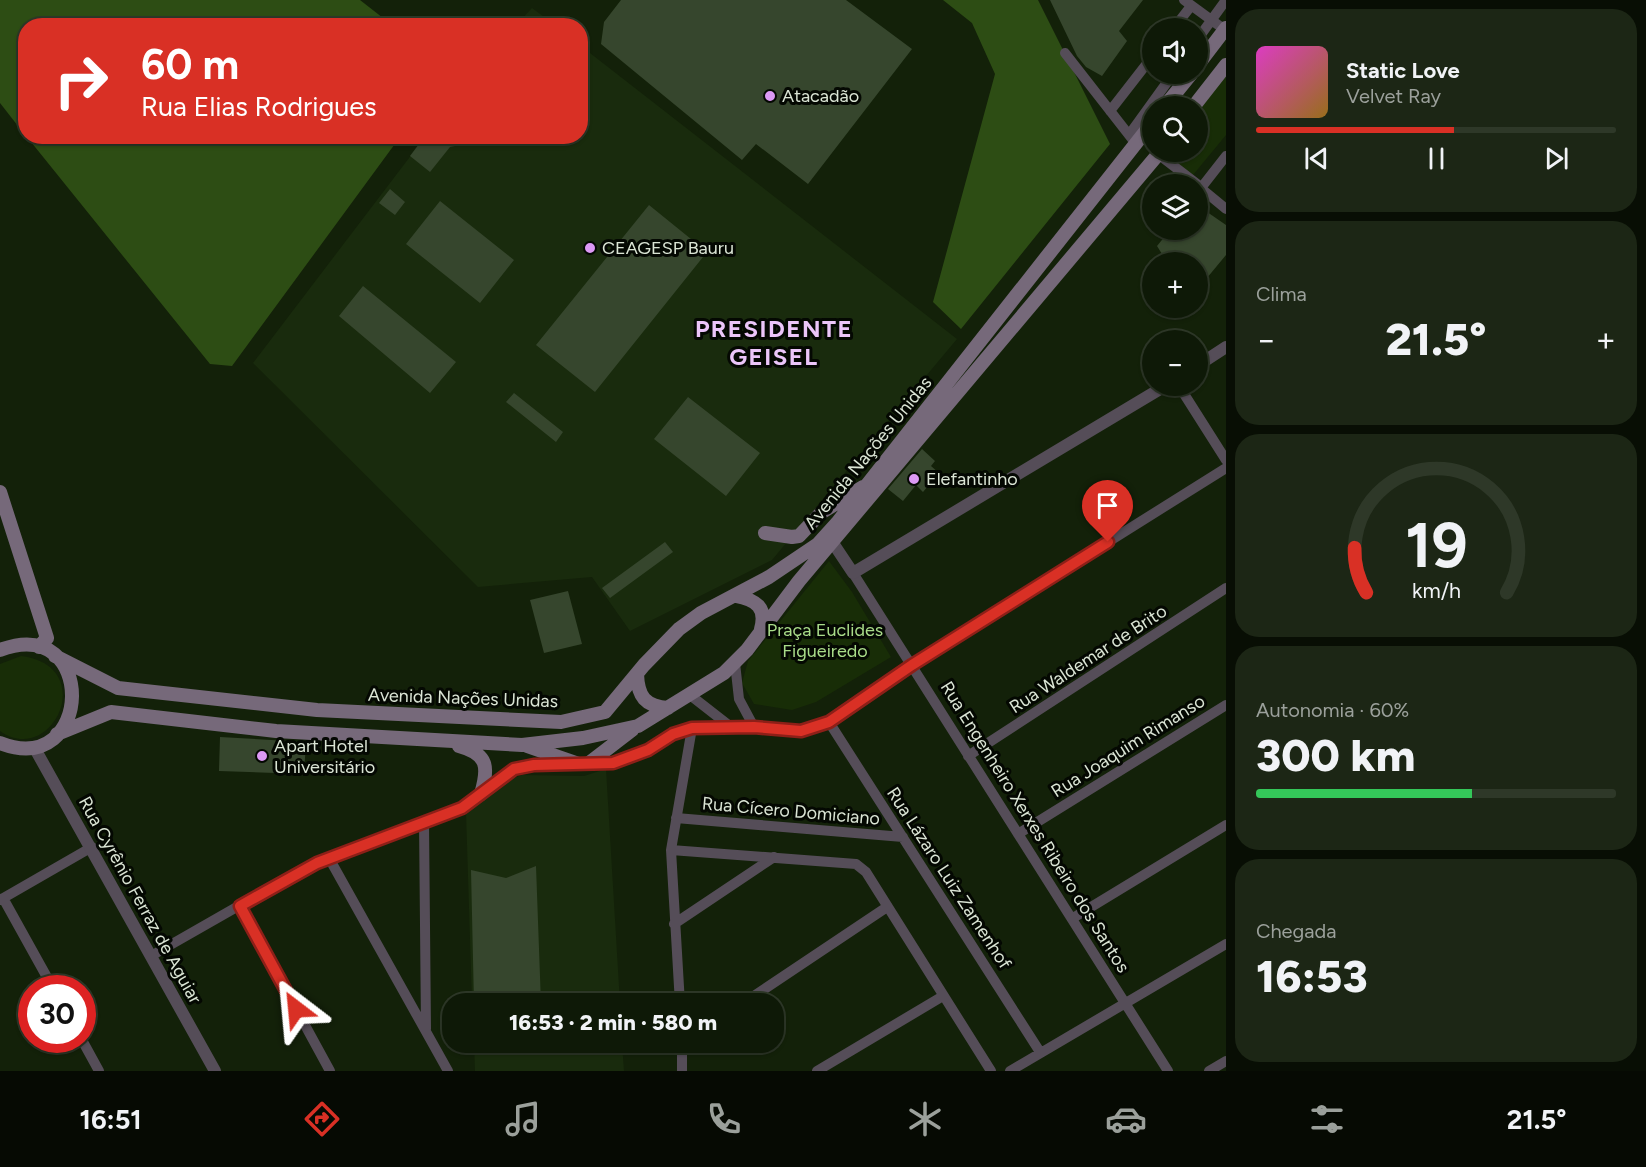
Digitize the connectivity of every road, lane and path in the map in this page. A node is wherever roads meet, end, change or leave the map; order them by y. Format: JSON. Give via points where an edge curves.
{"nodes":[{"id":1,"x":1226,"y":0,"type":"edge"},
{"id":2,"x":1188,"y":3,"type":"edge"},
{"id":3,"x":1180,"y":18,"type":"edge"},
{"id":4,"x":1211,"y":21,"type":"junction"},
{"id":5,"x":1208,"y":25,"type":"edge"},
{"id":6,"x":1225,"y":29,"type":"edge"},
{"id":7,"x":1208,"y":51,"type":"edge"},
{"id":8,"x":1065,"y":53,"type":"dead end"},
{"id":9,"x":1226,"y":65,"type":"edge"},
{"id":10,"x":1142,"y":70,"type":"edge"},
{"id":11,"x":1167,"y":84,"type":"edge"},
{"id":12,"x":1183,"y":84,"type":"edge"},
{"id":13,"x":1173,"y":96,"type":"edge"},
{"id":14,"x":1202,"y":96,"type":"edge"},
{"id":15,"x":1110,"y":111,"type":"junction"},
{"id":16,"x":1142,"y":132,"type":"edge"},
{"id":17,"x":1132,"y":140,"type":"junction"},
{"id":18,"x":1226,"y":156,"type":"edge"},
{"id":19,"x":1151,"y":162,"type":"edge"},
{"id":20,"x":1170,"y":162,"type":"edge"},
{"id":21,"x":1184,"y":174,"type":"edge"},
{"id":22,"x":1208,"y":175,"type":"edge"},
{"id":23,"x":1208,"y":194,"type":"edge"},
{"id":24,"x":1226,"y":209,"type":"edge"},
{"id":25,"x":1226,"y":347,"type":"edge"},
{"id":26,"x":1208,"y":359,"type":"edge"},
{"id":27,"x":1149,"y":396,"type":"edge"},
{"id":28,"x":1185,"y":396,"type":"edge"},
{"id":29,"x":1226,"y":460,"type":"edge"},
{"id":30,"x":1226,"y":468,"type":"edge"},
{"id":31,"x":870,"y":483,"type":"junction"},
{"id":32,"x":0,"y":492,"type":"edge"},
{"id":33,"x":765,"y":533,"type":"dead end"},
{"id":34,"x":833,"y":543,"type":"junction"},
{"id":35,"x":853,"y":573,"type":"junction"},
{"id":36,"x":1226,"y":588,"type":"edge"},
{"id":37,"x":736,"y":596,"type":"junction"},
{"id":38,"x":39,"y":647,"type":"junction"},
{"id":39,"x":0,"y":650,"type":"edge"},
{"id":40,"x":747,"y":650,"type":"junction"},
{"id":41,"x":55,"y":656,"type":"junction"},
{"id":42,"x":735,"y":663,"type":"junction"},
{"id":43,"x":912,"y":665,"type":"junction"},
{"id":44,"x":638,"y":674,"type":"junction"},
{"id":45,"x":690,"y":695,"type":"junction"},
{"id":46,"x":1226,"y":705,"type":"edge"},
{"id":47,"x":668,"y":708,"type":"junction"},
{"id":48,"x":829,"y":722,"type":"junction"},
{"id":49,"x":638,"y":726,"type":"junction"},
{"id":50,"x":731,"y":727,"type":"junction"},
{"id":51,"x":754,"y":727,"type":"junction"},
{"id":52,"x":692,"y":728,"type":"junction"},
{"id":53,"x":57,"y":734,"type":"junction"},
{"id":54,"x":440,"y":740,"type":"junction"},
{"id":55,"x":0,"y":743,"type":"edge"},
{"id":56,"x":522,"y":745,"type":"junction"},
{"id":57,"x":34,"y":747,"type":"junction"},
{"id":58,"x":968,"y":756,"type":"junction"},
{"id":59,"x":584,"y":764,"type":"junction"},
{"id":60,"x":482,"y":794,"type":"junction"},
{"id":61,"x":676,"y":818,"type":"junction"},
{"id":62,"x":424,"y":822,"type":"junction"},
{"id":63,"x":1226,"y":825,"type":"edge"},
{"id":64,"x":1017,"y":834,"type":"junction"},
{"id":65,"x":903,"y":837,"type":"junction"},
{"id":66,"x":92,"y":847,"type":"junction"},
{"id":67,"x":671,"y":850,"type":"junction"},
{"id":68,"x":774,"y":857,"type":"junction"},
{"id":69,"x":329,"y":858,"type":"junction"},
{"id":70,"x":2,"y":899,"type":"edge"},
{"id":71,"x":240,"y":906,"type":"junction"},
{"id":72,"x":887,"y":907,"type":"junction"},
{"id":73,"x":1072,"y":918,"type":"junction"},
{"id":74,"x":674,"y":924,"type":"junction"},
{"id":75,"x":1226,"y":944,"type":"edge"},
{"id":76,"x":151,"y":956,"type":"junction"},
{"id":77,"x":46,"y":975,"type":"edge"},
{"id":78,"x":679,"y":993,"type":"edge"},
{"id":79,"x":758,"y":993,"type":"edge"},
{"id":80,"x":944,"y":996,"type":"junction"},
{"id":81,"x":1126,"y":1004,"type":"junction"},
{"id":82,"x":426,"y":1032,"type":"junction"},
{"id":83,"x":1040,"y":1052,"type":"junction"},
{"id":84,"x":89,"y":1053,"type":"edge"},
{"id":85,"x":1226,"y":1061,"type":"edge"},
{"id":86,"x":682,"y":1066,"type":"edge"},
{"id":87,"x":99,"y":1071,"type":"edge"},
{"id":88,"x":215,"y":1071,"type":"edge"},
{"id":89,"x":330,"y":1071,"type":"edge"},
{"id":90,"x":448,"y":1071,"type":"edge"},
{"id":91,"x":689,"y":1071,"type":"edge"},
{"id":92,"x":817,"y":1071,"type":"edge"},
{"id":93,"x":991,"y":1071,"type":"edge"},
{"id":94,"x":1010,"y":1071,"type":"edge"},
{"id":95,"x":1168,"y":1071,"type":"edge"},
{"id":96,"x":1209,"y":1071,"type":"edge"}],
"edges":[{"from":1,"to":4,"type":"street"},
{"from":2,"to":3,"type":"street"},
{"from":2,"to":4,"type":"street"},
{"from":4,"to":5,"type":"street"},
{"from":4,"to":6,"type":"street"},
{"from":6,"to":7,"type":"main road"},
{"from":8,"to":15,"type":"street"},
{"from":9,"to":14,"type":"main road"},
{"from":10,"to":15,"type":"street"},
{"from":11,"to":17,"type":"street"},
{"from":12,"to":13,"type":"main road"},
{"from":15,"to":17,"type":"street"},
{"from":16,"to":17,"type":"main road","name":"Avenida Nações Unidas"},
{"from":17,"to":31,"type":"main road","name":"Avenida Nações Unidas"},
{"from":18,"to":22,"type":"street"},
{"from":19,"to":34,"type":"main road","name":"Avenida Nações Unidas"},
{"from":20,"to":21,"type":"street"},
{"from":23,"to":24,"type":"street"},
{"from":25,"to":26,"type":"street"},
{"from":27,"to":35,"type":"street"},
{"from":28,"to":29,"type":"street"},
{"from":30,"to":43,"type":"street"},
{"from":31,"to":33,"type":"main road","via":[[822,512],[799,536]]},
{"from":31,"to":37,"type":"main road","name":"Avenida Nações Unidas","via":[[818,544],[770,578]]},
{"from":32,"to":38,"type":"main road","via":[[47,638]]},
{"from":34,"to":35,"type":"street","name":"Rua Engenheiro Xerxes Ribeiro dos Santos"},
{"from":34,"to":40,"type":"main road","name":"Avenida Nações Unidas"},
{"from":35,"to":43,"type":"street","name":"Rua Engenheiro Xerxes Ribeiro dos Santos"},
{"from":36,"to":58,"type":"street","name":"Rua Waldemar de Brito"},
{"from":37,"to":40,"type":"main road","via":[[754,600],[765,616],[762,629]]},
{"from":37,"to":44,"type":"main road","name":"Avenida Nações Unidas","via":[[700,613],[679,629]]},
{"from":38,"to":39,"type":"main road","via":[[25,645]]},
{"from":38,"to":41,"type":"main road","name":"Avenida Nações Unidas"},
{"from":40,"to":42,"type":"main road","name":"Avenida Nações Unidas"},
{"from":41,"to":44,"type":"main road","name":"Avenida Nações Unidas","via":[[117,688],[317,710],[506,721],[561,722],[605,712]]},
{"from":41,"to":53,"type":"main road","name":"Avenida Nações Unidas","via":[[64,665],[74,688],[71,713]]},
{"from":42,"to":45,"type":"main road","name":"Avenida Nações Unidas"},
{"from":42,"to":51,"type":"street","via":[[739,699]]},
{"from":43,"to":48,"type":"street"},
{"from":43,"to":58,"type":"street","name":"Rua Engenheiro Xerxes Ribeiro dos Santos"},
{"from":44,"to":47,"type":"main road","via":[[643,700]]},
{"from":45,"to":47,"type":"main road","name":"Avenida Nações Unidas"},
{"from":45,"to":50,"type":"street"},
{"from":46,"to":64,"type":"street","name":"Rua Joaquim Rimanso"},
{"from":47,"to":49,"type":"main road","name":"Avenida Nações Unidas"},
{"from":48,"to":51,"type":"street","via":[[801,731]]},
{"from":48,"to":65,"type":"street","name":"Rua Lázaro Luiz Zamenhof"},
{"from":49,"to":56,"type":"main road","name":"Avenida Nações Unidas","via":[[584,738]]},
{"from":49,"to":59,"type":"main road"},
{"from":50,"to":51,"type":"street"},
{"from":50,"to":52,"type":"street"},
{"from":52,"to":59,"type":"street","via":[[621,760]]},
{"from":52,"to":61,"type":"street"},
{"from":53,"to":54,"type":"main road","name":"Avenida Nações Unidas","via":[[111,712],[276,730]]},
{"from":53,"to":57,"type":"main road","name":"Avenida Nações Unidas"},
{"from":54,"to":56,"type":"main road","name":"Avenida Nações Unidas"},
{"from":54,"to":60,"type":"main road","via":[[474,750],[484,760],[487,776]]},
{"from":55,"to":57,"type":"main road"},
{"from":56,"to":59,"type":"main road"},
{"from":57,"to":66,"type":"street","name":"Rua Cyrênio Ferraz de Aguiar"},
{"from":58,"to":64,"type":"street","name":"Rua Engenheiro Xerxes Ribeiro dos Santos"},
{"from":59,"to":60,"type":"street","via":[[514,769]]},
{"from":60,"to":62,"type":"street","via":[[462,808]]},
{"from":61,"to":65,"type":"street","name":"Rua Cícero Domiciano"},
{"from":61,"to":67,"type":"street"},
{"from":62,"to":69,"type":"street"},
{"from":62,"to":82,"type":"street"},
{"from":63,"to":73,"type":"street"},
{"from":64,"to":73,"type":"street","name":"Rua Engenheiro Xerxes Ribeiro dos Santos"},
{"from":65,"to":83,"type":"street","name":"Rua Lázaro Luiz Zamenhof"},
{"from":66,"to":70,"type":"street"},
{"from":66,"to":76,"type":"street","name":"Rua Cyrênio Ferraz de Aguiar"},
{"from":67,"to":68,"type":"street"},
{"from":67,"to":74,"type":"street"},
{"from":68,"to":72,"type":"street","via":[[856,864],[866,872]]},
{"from":68,"to":74,"type":"street"},
{"from":69,"to":71,"type":"street"},
{"from":69,"to":82,"type":"street"},
{"from":70,"to":77,"type":"street"},
{"from":71,"to":76,"type":"street"},
{"from":71,"to":89,"type":"street"},
{"from":72,"to":79,"type":"street"},
{"from":72,"to":80,"type":"street"},
{"from":73,"to":81,"type":"street","name":"Rua Engenheiro Xerxes Ribeiro dos Santos"},
{"from":74,"to":78,"type":"street"},
{"from":75,"to":81,"type":"street"},
{"from":76,"to":88,"type":"street","name":"Rua Cyrênio Ferraz de Aguiar"},
{"from":80,"to":92,"type":"street"},
{"from":80,"to":93,"type":"street"},
{"from":81,"to":83,"type":"street"},
{"from":81,"to":95,"type":"street","name":"Rua Engenheiro Xerxes Ribeiro dos Santos"},
{"from":82,"to":90,"type":"street"},
{"from":83,"to":94,"type":"street"},
{"from":84,"to":87,"type":"street"},
{"from":85,"to":96,"type":"street"},
{"from":86,"to":91,"type":"street"}]}
